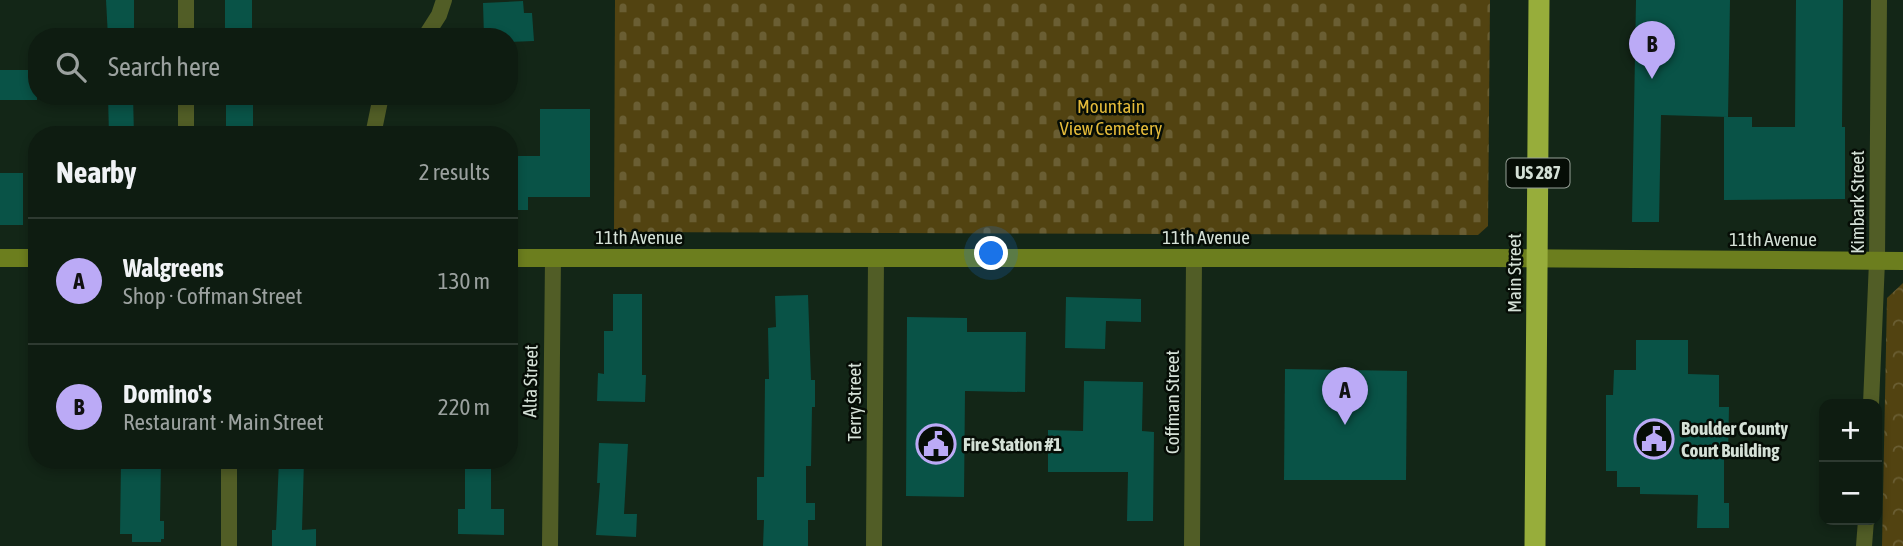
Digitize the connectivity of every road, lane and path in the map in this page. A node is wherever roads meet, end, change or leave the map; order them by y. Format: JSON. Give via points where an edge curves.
{"nodes":[{"id":1,"x":186,"y":0,"type":"edge"},
{"id":2,"x":444,"y":0,"type":"edge"},
{"id":3,"x":1539,"y":0,"type":"edge"},
{"id":4,"x":1879,"y":0,"type":"edge"},
{"id":5,"x":186,"y":28,"type":"edge"},
{"id":6,"x":431,"y":28,"type":"edge"},
{"id":7,"x":186,"y":105,"type":"edge"},
{"id":8,"x":380,"y":105,"type":"edge"},
{"id":9,"x":186,"y":126,"type":"edge"},
{"id":10,"x":375,"y":126,"type":"edge"},
{"id":11,"x":0,"y":258,"type":"edge"},
{"id":12,"x":28,"y":258,"type":"edge"},
{"id":13,"x":518,"y":258,"type":"edge"},
{"id":14,"x":553,"y":258,"type":"junction"},
{"id":15,"x":876,"y":258,"type":"junction"},
{"id":16,"x":1194,"y":258,"type":"junction"},
{"id":17,"x":1536,"y":258,"type":"junction"},
{"id":18,"x":1877,"y":261,"type":"junction"},
{"id":19,"x":1903,"y":261,"type":"edge"},
{"id":20,"x":1871,"y":399,"type":"edge"},
{"id":21,"x":229,"y":469,"type":"edge"},
{"id":22,"x":1866,"y":525,"type":"edge"},
{"id":23,"x":229,"y":546,"type":"edge"},
{"id":24,"x":550,"y":546,"type":"edge"},
{"id":25,"x":874,"y":546,"type":"edge"},
{"id":26,"x":1192,"y":546,"type":"edge"},
{"id":27,"x":1535,"y":546,"type":"edge"},
{"id":28,"x":1864,"y":546,"type":"edge"}],
"edges":[{"from":1,"to":5,"type":"street"},
{"from":2,"to":6,"type":"street"},
{"from":3,"to":17,"type":"highway","name":"Main Street","number":"US 287"},
{"from":4,"to":18,"type":"street","name":"Kimbark Street"},
{"from":7,"to":9,"type":"street"},
{"from":8,"to":10,"type":"street"},
{"from":11,"to":12,"type":"street"},
{"from":13,"to":14,"type":"street","name":"11th Avenue"},
{"from":14,"to":15,"type":"street","name":"11th Avenue"},
{"from":14,"to":24,"type":"street","name":"Alta Street"},
{"from":15,"to":16,"type":"street","name":"11th Avenue"},
{"from":15,"to":25,"type":"street","name":"Terry Street"},
{"from":16,"to":17,"type":"street","name":"11th Avenue"},
{"from":16,"to":26,"type":"street","name":"Coffman Street"},
{"from":17,"to":18,"type":"street","name":"11th Avenue"},
{"from":17,"to":27,"type":"highway","name":"Main Street","number":"US 287"},
{"from":18,"to":19,"type":"street","name":"11th Avenue"},
{"from":18,"to":20,"type":"street","name":"Kimbark Street"},
{"from":21,"to":23,"type":"street"},
{"from":22,"to":28,"type":"street"}]}
